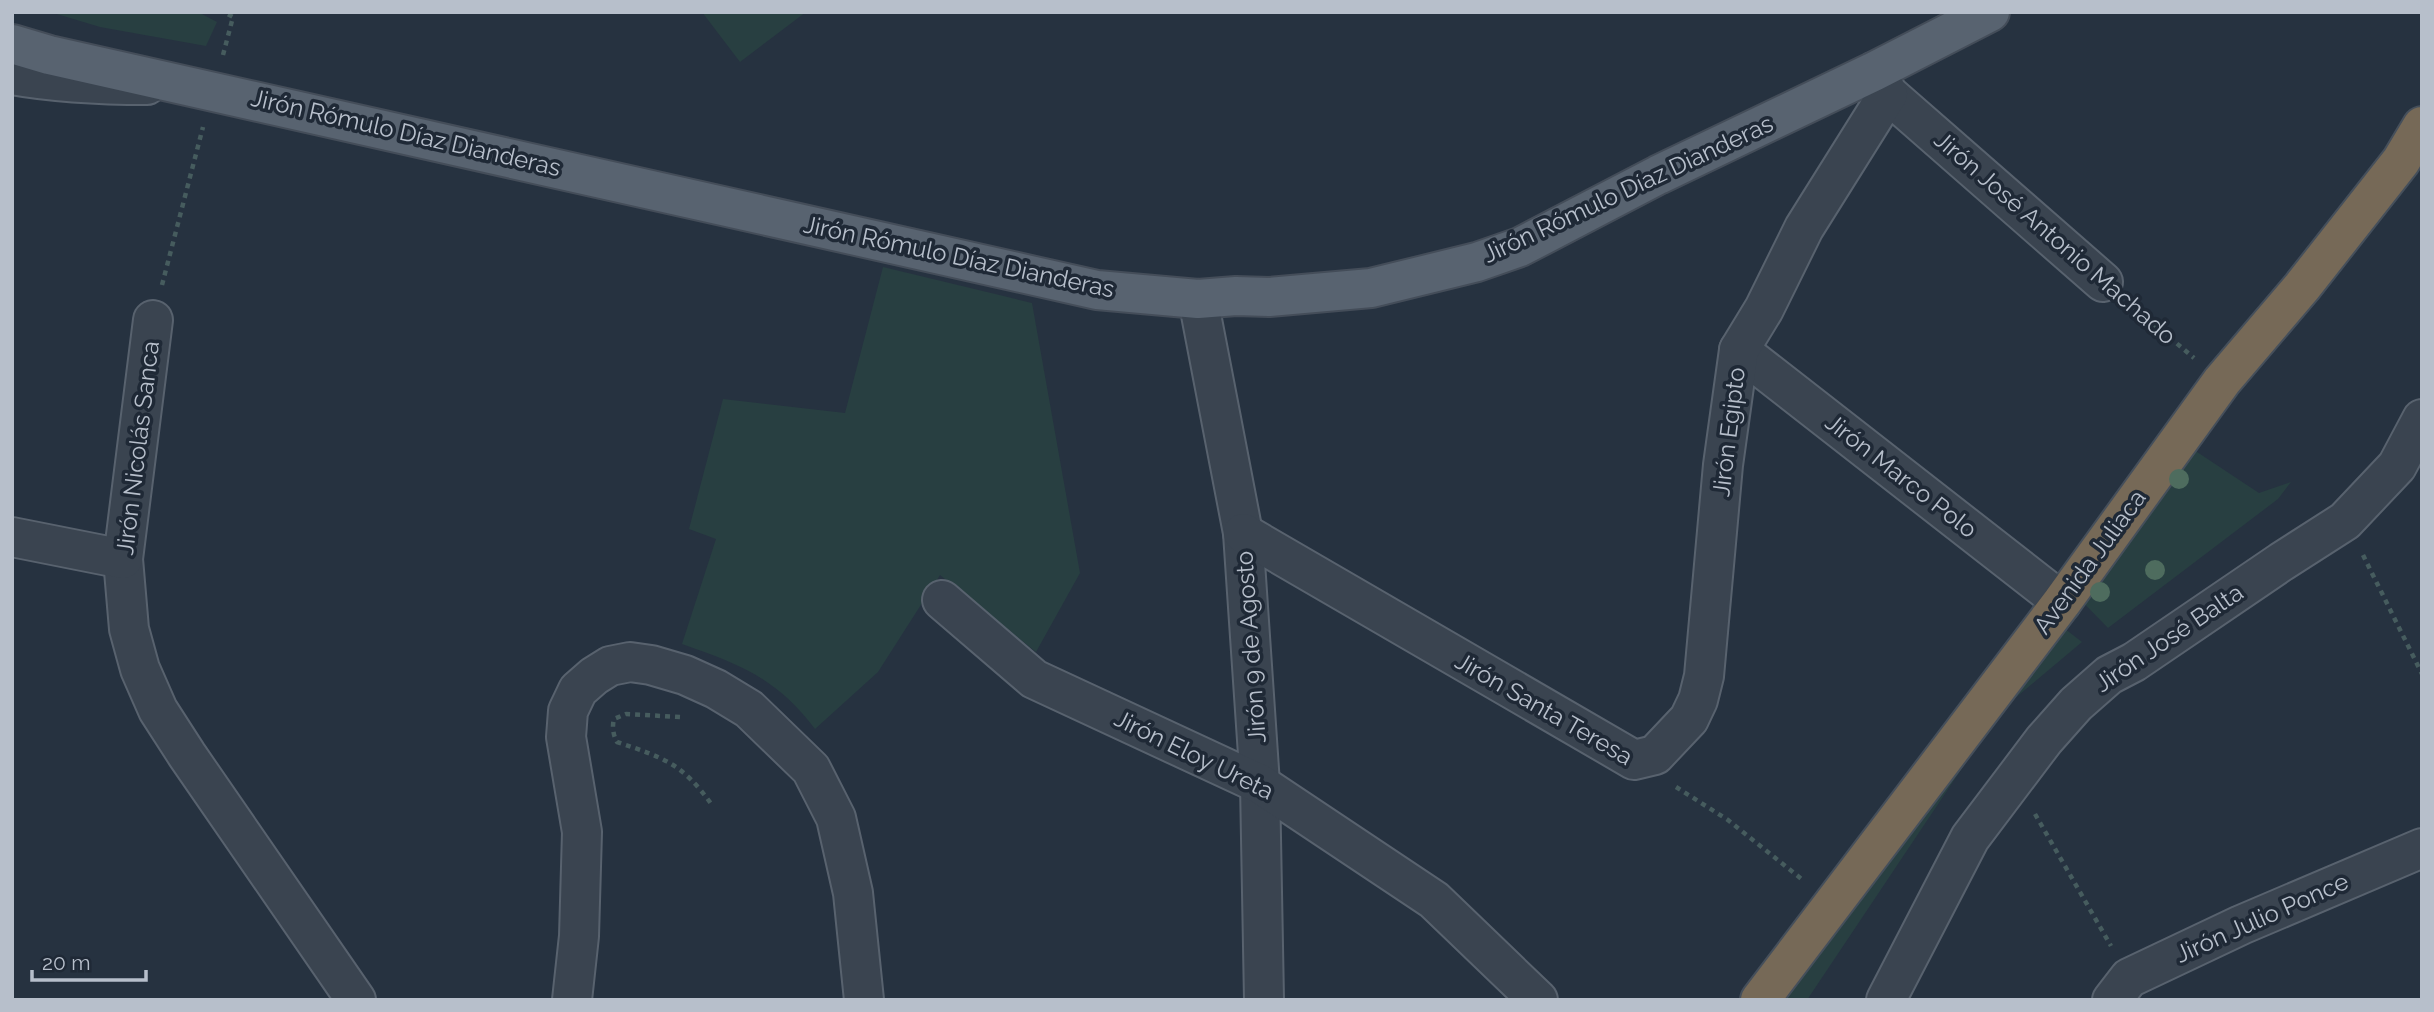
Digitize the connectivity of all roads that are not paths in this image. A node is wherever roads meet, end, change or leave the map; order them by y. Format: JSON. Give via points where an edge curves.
{"nodes":[{"id":1,"x":1990,"y":12,"type":"edge"},
{"id":2,"x":12,"y":44,"type":"edge"},
{"id":3,"x":12,"y":75,"type":"edge"},
{"id":4,"x":1882,"y":83,"type":"junction"},
{"id":5,"x":202,"y":87,"type":"junction"},
{"id":6,"x":2422,"y":126,"type":"edge"},
{"id":7,"x":2103,"y":282,"type":"road end"},
{"id":8,"x":1198,"y":299,"type":"junction"},
{"id":9,"x":153,"y":320,"type":"road end"},
{"id":10,"x":1740,"y":350,"type":"junction"},
{"id":11,"x":2422,"y":419,"type":"edge"},
{"id":12,"x":1243,"y":533,"type":"junction"},
{"id":13,"x":12,"y":537,"type":"edge"},
{"id":14,"x":123,"y":559,"type":"junction"},
{"id":15,"x":942,"y":600,"type":"dead end"},
{"id":16,"x":2062,"y":602,"type":"junction"},
{"id":17,"x":1634,"y":760,"type":"joint"},
{"id":18,"x":1261,"y":784,"type":"junction"},
{"id":19,"x":2422,"y":848,"type":"edge"},
{"id":20,"x":2121,"y":989,"type":"edge"},
{"id":21,"x":356,"y":1000,"type":"edge"},
{"id":22,"x":572,"y":1000,"type":"edge"},
{"id":23,"x":864,"y":1000,"type":"edge"},
{"id":24,"x":1264,"y":1000,"type":"edge"},
{"id":25,"x":1538,"y":1000,"type":"edge"},
{"id":26,"x":1760,"y":1000,"type":"edge"},
{"id":27,"x":1886,"y":1000,"type":"edge"}],
"edges":[{"from":1,"to":4,"type":"main road","name":"Jirón Rómulo Díaz Dianderas"},
{"from":2,"to":5,"type":"main road","name":"Jirón Rómulo Díaz Dianderas"},
{"from":3,"to":5,"type":"street","via":[[95,85]]},
{"from":4,"to":7,"type":"street","name":"Jirón José Antonio Machado"},
{"from":4,"to":8,"type":"main road","name":"Jirón Rómulo Díaz Dianderas","via":[[1658,175],[1520,247],[1477,262],[1370,288]]},
{"from":4,"to":10,"type":"street","name":"Jirón Egipto"},
{"from":5,"to":8,"type":"main road","name":"Jirón Rómulo Díaz Dianderas","via":[[1097,289]]},
{"from":6,"to":16,"type":"highway","name":"Avenida Juliaca","via":[[2401,161],[2222,382]]},
{"from":8,"to":12,"type":"street","name":"Jirón 9 de Agosto"},
{"from":9,"to":14,"type":"street","name":"Jirón Nicolás Sanca"},
{"from":10,"to":16,"type":"street","name":"Jirón Marco Polo"},
{"from":10,"to":17,"type":"street","name":"Jirón Egipto","via":[[1698,700],[1689,719],[1667,744],[1655,755]]},
{"from":11,"to":27,"type":"street","name":"Jirón José Balta","via":[[2397,466],[2346,521],[2109,675],[2076,704],[1970,838]]},
{"from":12,"to":17,"type":"street","name":"Jirón Santa Teresa"},
{"from":12,"to":18,"type":"street","name":"Jirón 9 de Agosto"},
{"from":13,"to":14,"type":"street"},
{"from":14,"to":21,"type":"street","name":"Jirón Nicolás Sanca","via":[[129,629],[158,710]]},
{"from":15,"to":18,"type":"street","name":"Jirón Eloy Ureta","via":[[1034,679]]},
{"from":16,"to":26,"type":"highway","name":"Avenida Juliaca"},
{"from":18,"to":24,"type":"street","name":"Jirón 9 de Agosto"},
{"from":18,"to":25,"type":"street","name":"Jirón Eloy Ureta","via":[[1434,900]]},
{"from":19,"to":20,"type":"street","name":"Jirón Julio Ponce","via":[[2241,925]]},
{"from":22,"to":23,"type":"street","via":[[582,832],[566,737],[568,711],[578,690],[594,676],[610,666],[630,662],[685,675],[716,689],[749,709],[811,769],[836,818],[853,893]]}]}
